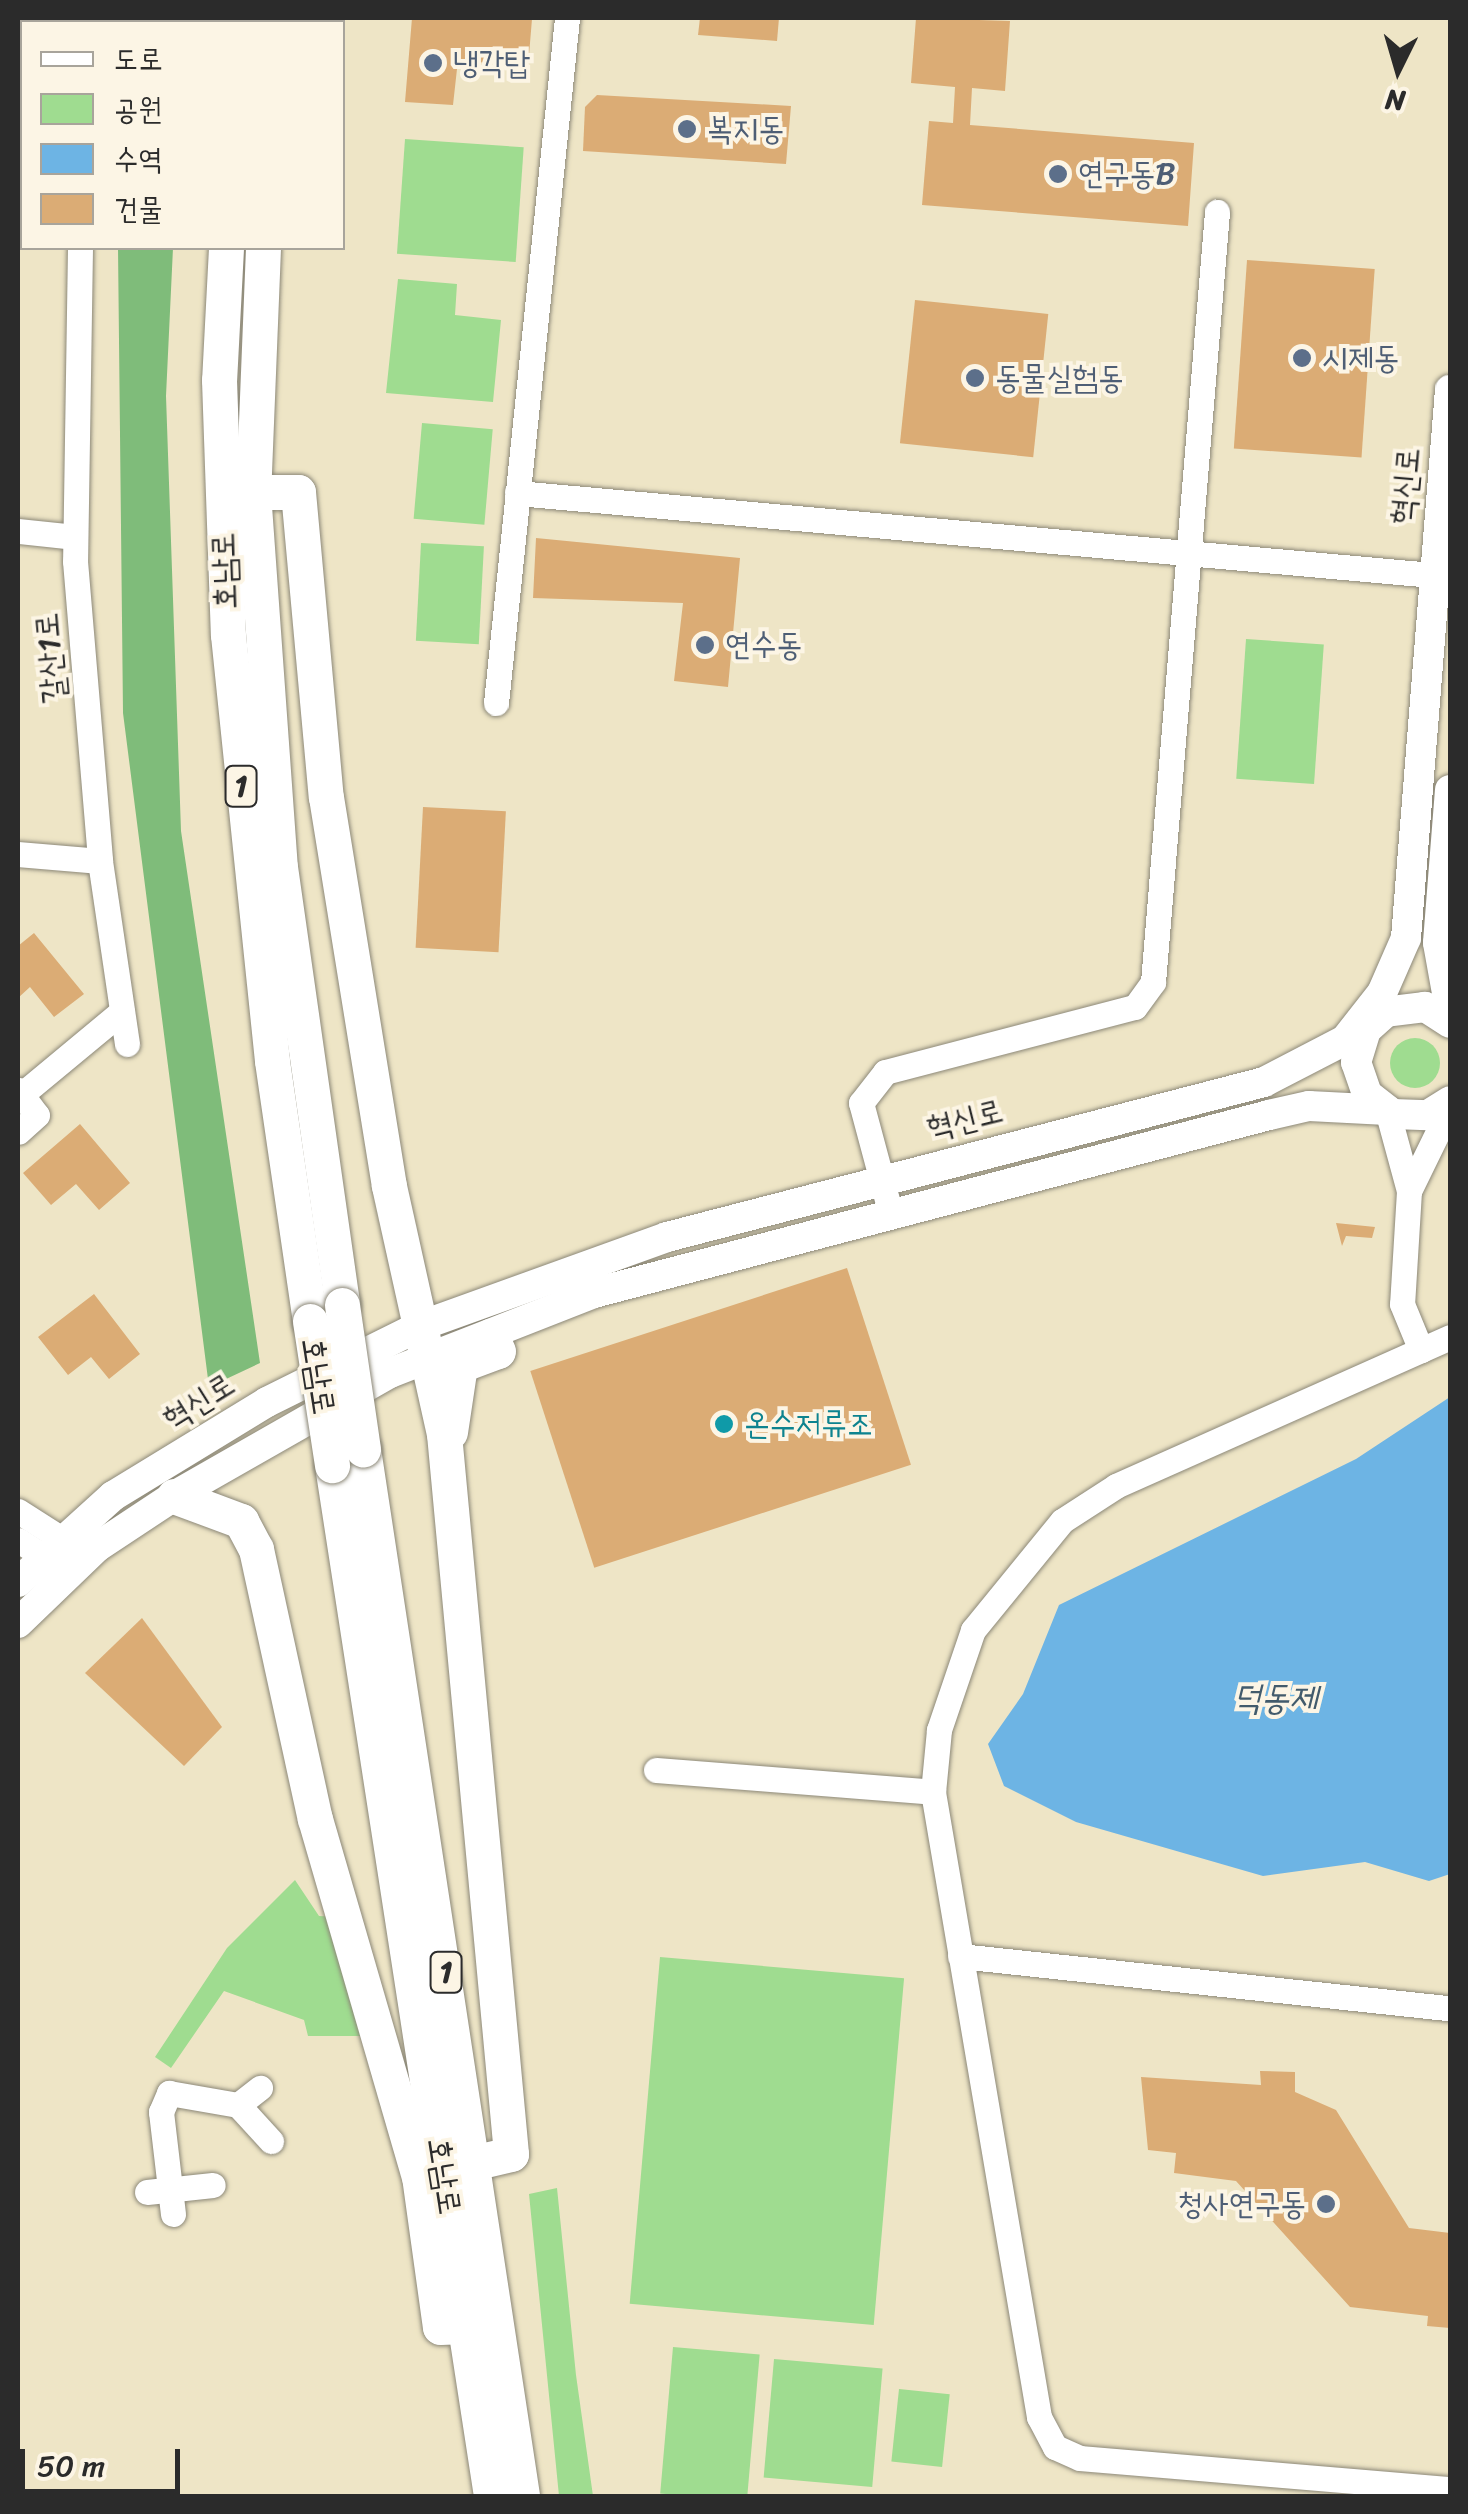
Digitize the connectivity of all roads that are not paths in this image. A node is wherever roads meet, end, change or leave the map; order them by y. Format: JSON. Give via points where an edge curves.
{"nodes":[{"id":1,"x":567,"y":18,"type":"edge"},
{"id":2,"x":1218,"y":212,"type":"dead end"},
{"id":3,"x":80,"y":250,"type":"edge"},
{"id":4,"x":226,"y":250,"type":"edge"},
{"id":5,"x":262,"y":250,"type":"edge"},
{"id":6,"x":1450,"y":390,"type":"edge"},
{"id":7,"x":253,"y":492,"type":"junction"},
{"id":8,"x":517,"y":493,"type":"junction"},
{"id":9,"x":18,"y":531,"type":"edge"},
{"id":10,"x":76,"y":537,"type":"junction"},
{"id":11,"x":1189,"y":554,"type":"junction"},
{"id":12,"x":1434,"y":575,"type":"junction"},
{"id":13,"x":496,"y":702,"type":"dead end"},
{"id":14,"x":1450,"y":790,"type":"edge"},
{"id":15,"x":18,"y":854,"type":"edge"},
{"id":16,"x":100,"y":861,"type":"junction"},
{"id":17,"x":1450,"y":1010,"type":"edge"},
{"id":18,"x":122,"y":1011,"type":"junction"},
{"id":19,"x":1450,"y":1024,"type":"edge"},
{"id":20,"x":1363,"y":1027,"type":"junction"},
{"id":21,"x":127,"y":1044,"type":"dead end"},
{"id":22,"x":19,"y":1093,"type":"edge"},
{"id":23,"x":1450,"y":1104,"type":"edge"},
{"id":24,"x":1387,"y":1110,"type":"junction"},
{"id":25,"x":18,"y":1132,"type":"edge"},
{"id":26,"x":880,"y":1178,"type":"junction"},
{"id":27,"x":1409,"y":1191,"type":"junction"},
{"id":28,"x":890,"y":1212,"type":"junction"},
{"id":29,"x":491,"y":1334,"type":"junction"},
{"id":30,"x":1450,"y":1336,"type":"edge"},
{"id":31,"x":424,"y":1341,"type":"junction"},
{"id":32,"x":1421,"y":1350,"type":"junction"},
{"id":33,"x":444,"y":1434,"type":"junction"},
{"id":34,"x":348,"y":1457,"type":"junction"},
{"id":35,"x":174,"y":1496,"type":"junction"},
{"id":36,"x":18,"y":1511,"type":"edge"},
{"id":37,"x":94,"y":1513,"type":"junction"},
{"id":38,"x":40,"y":1545,"type":"edge"},
{"id":39,"x":78,"y":1564,"type":"junction"},
{"id":40,"x":18,"y":1582,"type":"edge"},
{"id":41,"x":18,"y":1624,"type":"edge"},
{"id":42,"x":656,"y":1770,"type":"dead end"},
{"id":43,"x":933,"y":1792,"type":"junction"},
{"id":44,"x":960,"y":1956,"type":"junction"},
{"id":45,"x":1450,"y":2008,"type":"edge"},
{"id":46,"x":260,"y":2088,"type":"dead end"},
{"id":47,"x":238,"y":2105,"type":"junction"},
{"id":48,"x":271,"y":2140,"type":"dead end"},
{"id":49,"x":476,"y":2162,"type":"junction"},
{"id":50,"x":213,"y":2185,"type":"dead end"},
{"id":51,"x":148,"y":2192,"type":"dead end"},
{"id":52,"x":175,"y":2204,"type":"junction"},
{"id":53,"x":467,"y":2326,"type":"junction"},
{"id":54,"x":1450,"y":2489,"type":"edge"},
{"id":55,"x":491,"y":2496,"type":"edge"},
{"id":56,"x":522,"y":2496,"type":"edge"}],
"edges":[{"from":1,"to":8,"type":"street"},
{"from":2,"to":11,"type":"street"},
{"from":3,"to":10,"type":"street","name":"갈산1로"},
{"from":4,"to":34,"type":"highway","name":"호남로","number":"1","bridge":true,"via":[[219,380],[228,635],[310,1320]]},
{"from":5,"to":7,"type":"highway","name":"호남로","number":"1"},
{"from":6,"to":12,"type":"main road","name":"혁신로"},
{"from":7,"to":31,"type":"highway","via":[[298,492],[326,797]]},
{"from":7,"to":34,"type":"highway","name":"호남로","number":"1","bridge":true,"via":[[280,867],[342,1305]]},
{"from":8,"to":11,"type":"street"},
{"from":8,"to":13,"type":"street"},
{"from":9,"to":10,"type":"street"},
{"from":10,"to":16,"type":"street","name":"갈산1로"},
{"from":11,"to":12,"type":"street"},
{"from":11,"to":26,"type":"street","via":[[1146,999],[885,1072],[862,1103]]},
{"from":12,"to":20,"type":"main road","name":"혁신로","via":[[1406,938]]},
{"from":14,"to":17,"type":"main road","via":[[1438,943]]},
{"from":15,"to":16,"type":"street"},
{"from":16,"to":18,"type":"street","name":"갈산1로"},
{"from":18,"to":21,"type":"street","name":"갈산1로"},
{"from":18,"to":22,"type":"street"},
{"from":19,"to":20,"type":"main road","name":"혁신로","via":[[1408,1006]]},
{"from":20,"to":24,"type":"main road","via":[[1359,1079]]},
{"from":20,"to":26,"type":"main road","name":"혁신로","via":[[1264,1082]]},
{"from":22,"to":25,"type":"street","via":[[37,1116]]},
{"from":23,"to":24,"type":"main road","name":"혁신로","via":[[1428,1115]]},
{"from":23,"to":27,"type":"street"},
{"from":24,"to":27,"type":"street"},
{"from":24,"to":28,"type":"main road","name":"혁신로","via":[[1309,1106]]},
{"from":26,"to":28,"type":"street"},
{"from":26,"to":31,"type":"main road","name":"혁신로","via":[[667,1237]]},
{"from":27,"to":32,"type":"street","via":[[1402,1304]]},
{"from":28,"to":29,"type":"main road","name":"혁신로","via":[[677,1266]]},
{"from":29,"to":31,"type":"main road","name":"혁신로"},
{"from":29,"to":33,"type":"highway","via":[[498,1351],[460,1365],[457,1429]]},
{"from":30,"to":32,"type":"street"},
{"from":31,"to":33,"type":"highway"},
{"from":31,"to":35,"type":"main road","name":"혁신로"},
{"from":31,"to":37,"type":"main road","name":"혁신로","via":[[267,1402]]},
{"from":32,"to":43,"type":"street","via":[[1116,1486],[1062,1521],[973,1630],[939,1730]]},
{"from":33,"to":49,"type":"highway","via":[[511,2154]]},
{"from":34,"to":49,"type":"highway","name":"호남로","number":"1"},
{"from":34,"to":53,"type":"highway","name":"호남로","number":"1"},
{"from":35,"to":39,"type":"main road","name":"혁신로"},
{"from":35,"to":53,"type":"highway","via":[[241,1520],[256,1549],[315,1819],[419,2176],[440,2326]]},
{"from":36,"to":37,"type":"street","via":[[52,1520]]},
{"from":36,"to":38,"type":"street"},
{"from":37,"to":38,"type":"main road","name":"혁신로"},
{"from":38,"to":39,"type":"street"},
{"from":38,"to":40,"type":"main road","name":"혁신로"},
{"from":39,"to":41,"type":"main road","name":"혁신로"},
{"from":42,"to":43,"type":"street"},
{"from":43,"to":44,"type":"street"},
{"from":44,"to":45,"type":"street"},
{"from":44,"to":54,"type":"street","via":[[1040,2417],[1055,2447],[1080,2458]]},
{"from":46,"to":47,"type":"street"},
{"from":47,"to":48,"type":"street"},
{"from":47,"to":52,"type":"street","via":[[168,2093],[162,2112]]},
{"from":49,"to":56,"type":"highway","name":"호남로","number":"1"},
{"from":50,"to":52,"type":"street"},
{"from":51,"to":52,"type":"street"},
{"from":53,"to":55,"type":"highway","name":"호남로","number":"1"}]}
